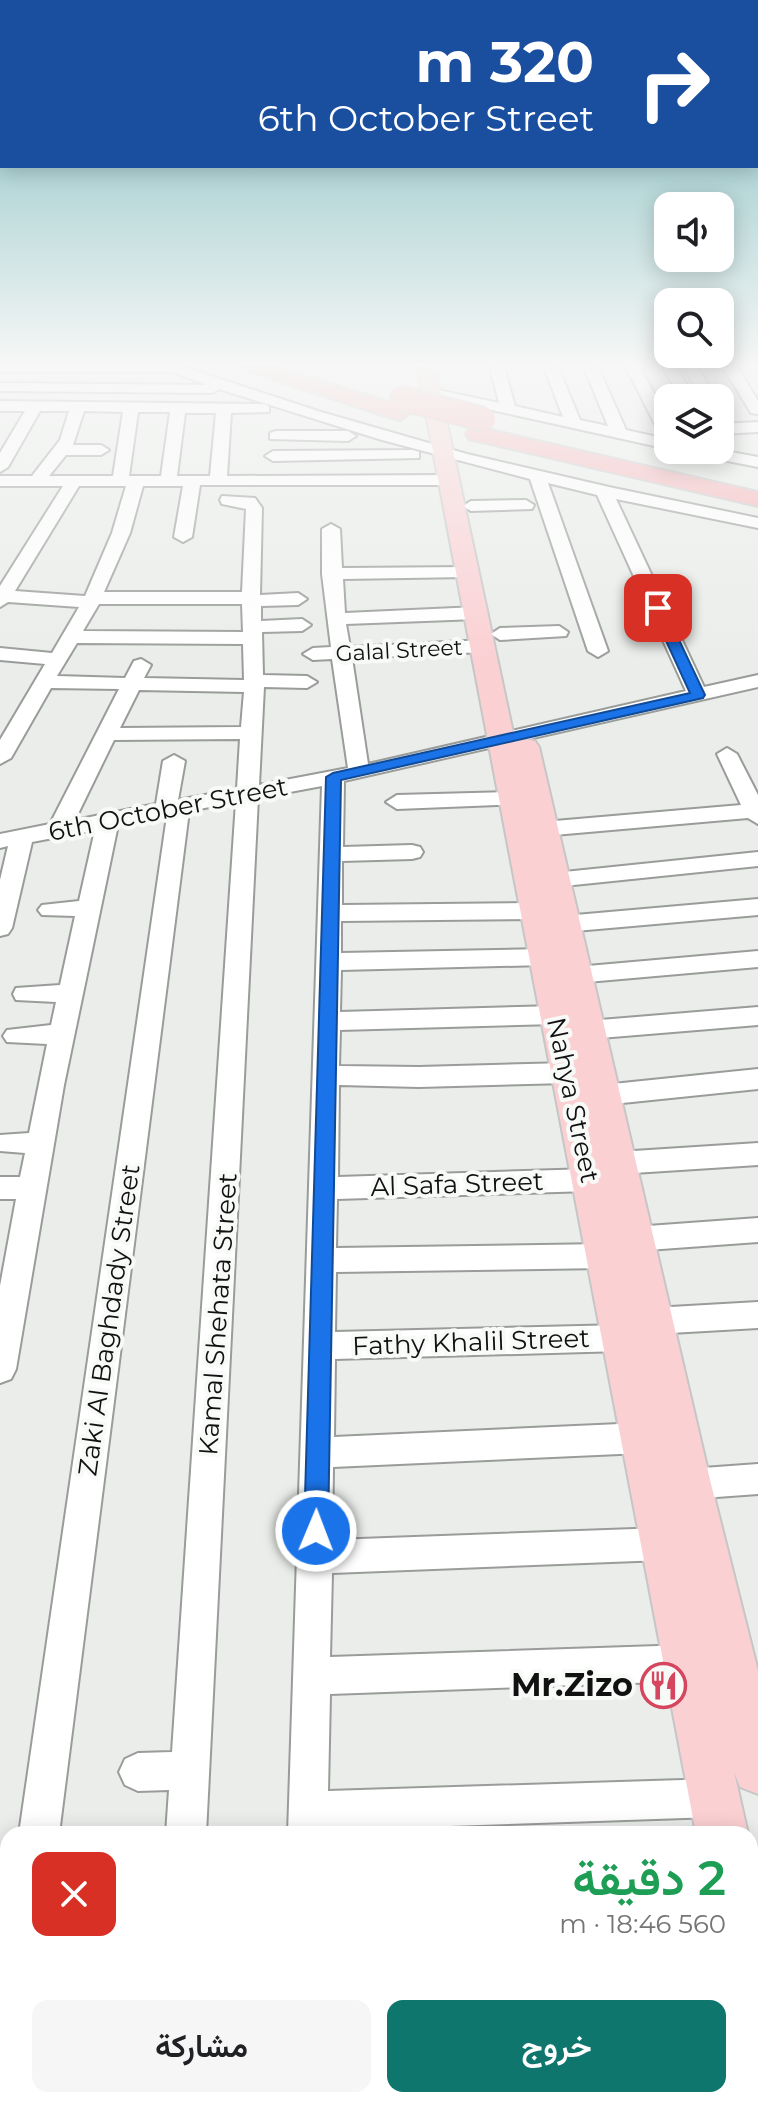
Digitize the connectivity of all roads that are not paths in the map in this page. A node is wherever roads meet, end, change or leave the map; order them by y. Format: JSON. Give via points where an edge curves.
{"nodes":[{"id":1,"x":47,"y":465,"type":"edge"},
{"id":2,"x":129,"y":465,"type":"edge"},
{"id":3,"x":170,"y":465,"type":"edge"},
{"id":4,"x":219,"y":465,"type":"edge"},
{"id":5,"x":384,"y":465,"type":"edge"},
{"id":6,"x":463,"y":465,"type":"edge"},
{"id":7,"x":472,"y":465,"type":"edge"},
{"id":8,"x":493,"y":465,"type":"edge"},
{"id":9,"x":515,"y":465,"type":"edge"},
{"id":10,"x":556,"y":465,"type":"edge"},
{"id":11,"x":537,"y":476,"type":"junction"},
{"id":12,"x":0,"y":481,"type":"edge"},
{"id":13,"x":30,"y":481,"type":"junction"},
{"id":14,"x":74,"y":481,"type":"junction"},
{"id":15,"x":128,"y":481,"type":"junction"},
{"id":16,"x":168,"y":481,"type":"junction"},
{"id":17,"x":192,"y":481,"type":"junction"},
{"id":18,"x":218,"y":481,"type":"junction"},
{"id":19,"x":758,"y":481,"type":"edge"},
{"id":20,"x":604,"y":492,"type":"junction"},
{"id":21,"x":758,"y":499,"type":"edge"},
{"id":22,"x":228,"y":500,"type":"dead end"},
{"id":23,"x":11,"y":502,"type":"dead end"},
{"id":24,"x":526,"y":505,"type":"dead end"},
{"id":25,"x":758,"y":523,"type":"edge"},
{"id":26,"x":331,"y":529,"type":"dead end"},
{"id":27,"x":183,"y":537,"type":"dead end"},
{"id":28,"x":331,"y":574,"type":"junction"},
{"id":29,"x":1,"y":598,"type":"edge"},
{"id":30,"x":251,"y":599,"type":"junction"},
{"id":31,"x":298,"y":599,"type":"dead end"},
{"id":32,"x":92,"y":600,"type":"junction"},
{"id":33,"x":482,"y":608,"type":"junction"},
{"id":34,"x":336,"y":619,"type":"junction"},
{"id":35,"x":302,"y":625,"type":"dead end"},
{"id":36,"x":254,"y":632,"type":"junction"},
{"id":37,"x":559,"y":632,"type":"dead end"},
{"id":38,"x":70,"y":637,"type":"junction"},
{"id":39,"x":598,"y":651,"type":"dead end"},
{"id":40,"x":340,"y":653,"type":"junction"},
{"id":41,"x":0,"y":654,"type":"edge"},
{"id":42,"x":313,"y":654,"type":"dead end"},
{"id":43,"x":59,"y":659,"type":"junction"},
{"id":44,"x":136,"y":674,"type":"junction"},
{"id":45,"x":758,"y":681,"type":"edge"},
{"id":46,"x":44,"y":682,"type":"junction"},
{"id":47,"x":307,"y":682,"type":"dead end"},
{"id":48,"x":254,"y":684,"type":"junction"},
{"id":49,"x":698,"y":695,"type":"junction"},
{"id":50,"x":252,"y":733,"type":"junction"},
{"id":51,"x":106,"y":734,"type":"junction"},
{"id":52,"x":511,"y":737,"type":"junction"},
{"id":53,"x":727,"y":754,"type":"dead end"},
{"id":54,"x":0,"y":757,"type":"edge"},
{"id":55,"x":174,"y":761,"type":"dead end"},
{"id":56,"x":346,"y":775,"type":"junction"},
{"id":57,"x":250,"y":793,"type":"junction"},
{"id":58,"x":512,"y":799,"type":"junction"},
{"id":59,"x":397,"y":802,"type":"dead end"},
{"id":60,"x":173,"y":808,"type":"junction"},
{"id":61,"x":757,"y":814,"type":"edge"},
{"id":62,"x":108,"y":820,"type":"junction"},
{"id":63,"x":59,"y":829,"type":"junction"},
{"id":64,"x":543,"y":829,"type":"junction"},
{"id":65,"x":11,"y":839,"type":"edge"},
{"id":66,"x":412,"y":852,"type":"dead end"},
{"id":67,"x":332,"y":854,"type":"junction"},
{"id":68,"x":758,"y":859,"type":"edge"},
{"id":69,"x":546,"y":900,"type":"junction"},
{"id":70,"x":758,"y":907,"type":"edge"},
{"id":71,"x":89,"y":908,"type":"junction"},
{"id":72,"x":50,"y":910,"type":"dead end"},
{"id":73,"x":332,"y":913,"type":"junction"},
{"id":74,"x":0,"y":928,"type":"edge"},
{"id":75,"x":544,"y":957,"type":"junction"},
{"id":76,"x":758,"y":959,"type":"edge"},
{"id":77,"x":330,"y":962,"type":"junction"},
{"id":78,"x":576,"y":975,"type":"junction"},
{"id":79,"x":71,"y":993,"type":"junction"},
{"id":80,"x":25,"y":994,"type":"dead end"},
{"id":81,"x":556,"y":1015,"type":"junction"},
{"id":82,"x":758,"y":1016,"type":"edge"},
{"id":83,"x":329,"y":1021,"type":"junction"},
{"id":84,"x":588,"y":1030,"type":"junction"},
{"id":85,"x":62,"y":1034,"type":"junction"},
{"id":86,"x":16,"y":1036,"type":"dead end"},
{"id":87,"x":568,"y":1073,"type":"junction"},
{"id":88,"x":328,"y":1075,"type":"junction"},
{"id":89,"x":758,"y":1079,"type":"edge"},
{"id":90,"x":603,"y":1095,"type":"junction"},
{"id":91,"x":9,"y":1143,"type":"dead end"},
{"id":92,"x":41,"y":1143,"type":"junction"},
{"id":93,"x":758,"y":1154,"type":"edge"},
{"id":94,"x":604,"y":1172,"type":"junction"},
{"id":95,"x":0,"y":1188,"type":"edge"},
{"id":96,"x":32,"y":1188,"type":"junction"},
{"id":97,"x":325,"y":1188,"type":"junction"},
{"id":98,"x":758,"y":1230,"type":"edge"},
{"id":99,"x":620,"y":1248,"type":"junction"},
{"id":100,"x":323,"y":1260,"type":"junction"},
{"id":101,"x":9,"y":1265,"type":"edge"},
{"id":102,"x":758,"y":1315,"type":"edge"},
{"id":103,"x":653,"y":1321,"type":"junction"},
{"id":104,"x":622,"y":1338,"type":"junction"},
{"id":105,"x":321,"y":1346,"type":"junction"},
{"id":106,"x":0,"y":1369,"type":"edge"},
{"id":107,"x":642,"y":1438,"type":"junction"},
{"id":108,"x":318,"y":1453,"type":"junction"},
{"id":109,"x":758,"y":1479,"type":"edge"},
{"id":110,"x":689,"y":1484,"type":"junction"},
{"id":111,"x":663,"y":1544,"type":"junction"},
{"id":112,"x":316,"y":1557,"type":"junction"},
{"id":113,"x":688,"y":1663,"type":"junction"},
{"id":114,"x":312,"y":1676,"type":"junction"},
{"id":115,"x":758,"y":1769,"type":"edge"},
{"id":116,"x":190,"y":1770,"type":"junction"},
{"id":117,"x":138,"y":1772,"type":"dead end"},
{"id":118,"x":719,"y":1816,"type":"edge"},
{"id":119,"x":309,"y":1822,"type":"edge"},
{"id":120,"x":40,"y":1826,"type":"edge"},
{"id":121,"x":186,"y":1826,"type":"edge"}],
"edges":[{"from":1,"to":13,"type":"street"},
{"from":2,"to":15,"type":"street"},
{"from":3,"to":16,"type":"street"},
{"from":4,"to":18,"type":"street"},
{"from":5,"to":18,"type":"street"},
{"from":6,"to":33,"type":"main road","name":"Nahya Street"},
{"from":7,"to":24,"type":"street"},
{"from":8,"to":11,"type":"street"},
{"from":9,"to":21,"type":"highway"},
{"from":10,"to":19,"type":"highway"},
{"from":11,"to":20,"type":"street"},
{"from":11,"to":39,"type":"street"},
{"from":12,"to":13,"type":"street"},
{"from":13,"to":14,"type":"street"},
{"from":13,"to":23,"type":"street"},
{"from":14,"to":15,"type":"street"},
{"from":14,"to":29,"type":"street"},
{"from":15,"to":16,"type":"street"},
{"from":15,"to":32,"type":"street","via":[[121,533]]},
{"from":16,"to":17,"type":"street"},
{"from":17,"to":18,"type":"street"},
{"from":17,"to":27,"type":"street"},
{"from":20,"to":25,"type":"street"},
{"from":20,"to":49,"type":"street"},
{"from":22,"to":30,"type":"street","name":"Kamal Shehata Street","via":[[249,502],[254,508]]},
{"from":26,"to":28,"type":"street"},
{"from":28,"to":33,"type":"street"},
{"from":28,"to":34,"type":"street"},
{"from":29,"to":32,"type":"street"},
{"from":30,"to":31,"type":"street"},
{"from":30,"to":32,"type":"street"},
{"from":30,"to":36,"type":"street","name":"Kamal Shehata Street"},
{"from":32,"to":38,"type":"street"},
{"from":33,"to":34,"type":"street"},
{"from":33,"to":37,"type":"street"},
{"from":33,"to":40,"type":"street","name":"Galal Street"},
{"from":33,"to":52,"type":"main road","name":"Nahya Street"},
{"from":34,"to":40,"type":"street"},
{"from":35,"to":36,"type":"street"},
{"from":36,"to":38,"type":"street"},
{"from":36,"to":48,"type":"street","name":"Kamal Shehata Street"},
{"from":38,"to":43,"type":"street"},
{"from":40,"to":42,"type":"street","name":"Galal Street"},
{"from":40,"to":56,"type":"street"},
{"from":41,"to":43,"type":"street"},
{"from":43,"to":46,"type":"street"},
{"from":44,"to":46,"type":"street"},
{"from":44,"to":48,"type":"street"},
{"from":44,"to":51,"type":"street"},
{"from":45,"to":49,"type":"street","name":"6th October Street"},
{"from":46,"to":54,"type":"street"},
{"from":47,"to":48,"type":"street"},
{"from":48,"to":50,"type":"street","name":"Kamal Shehata Street"},
{"from":49,"to":52,"type":"street","name":"6th October Street"},
{"from":50,"to":51,"type":"street"},
{"from":50,"to":57,"type":"street","name":"Kamal Shehata Street"},
{"from":51,"to":63,"type":"street"},
{"from":52,"to":56,"type":"street","name":"6th October Street"},
{"from":52,"to":58,"type":"main road","name":"Nahya Street"},
{"from":52,"to":64,"type":"main road","name":"Nahya Street"},
{"from":53,"to":61,"type":"street"},
{"from":55,"to":60,"type":"street","name":"Zaki Al Baghdady Street"},
{"from":56,"to":57,"type":"street","name":"6th October Street"},
{"from":56,"to":67,"type":"street"},
{"from":57,"to":60,"type":"street","name":"6th October Street"},
{"from":57,"to":116,"type":"street","name":"Kamal Shehata Street"},
{"from":58,"to":59,"type":"street"},
{"from":58,"to":69,"type":"main road","name":"Nahya Street"},
{"from":60,"to":62,"type":"street","name":"6th October Street"},
{"from":60,"to":120,"type":"street","name":"Zaki Al Baghdady Street"},
{"from":61,"to":64,"type":"street"},
{"from":62,"to":63,"type":"street","name":"6th October Street"},
{"from":62,"to":71,"type":"street"},
{"from":63,"to":65,"type":"street","name":"6th October Street"},
{"from":64,"to":69,"type":"main road","name":"Nahya Street"},
{"from":65,"to":74,"type":"street"},
{"from":66,"to":67,"type":"street"},
{"from":67,"to":73,"type":"street"},
{"from":68,"to":69,"type":"street"},
{"from":69,"to":70,"type":"street"},
{"from":69,"to":73,"type":"street"},
{"from":69,"to":75,"type":"main road","name":"Nahya Street"},
{"from":69,"to":78,"type":"main road","name":"Nahya Street"},
{"from":71,"to":72,"type":"street"},
{"from":71,"to":79,"type":"street"},
{"from":73,"to":77,"type":"street"},
{"from":75,"to":77,"type":"street"},
{"from":75,"to":81,"type":"main road","name":"Nahya Street"},
{"from":76,"to":78,"type":"street"},
{"from":77,"to":83,"type":"street"},
{"from":78,"to":84,"type":"main road","name":"Nahya Street"},
{"from":79,"to":80,"type":"street"},
{"from":79,"to":85,"type":"street"},
{"from":81,"to":83,"type":"street"},
{"from":81,"to":87,"type":"main road","name":"Nahya Street"},
{"from":82,"to":84,"type":"street"},
{"from":83,"to":88,"type":"street"},
{"from":84,"to":90,"type":"main road","name":"Nahya Street"},
{"from":85,"to":86,"type":"street"},
{"from":85,"to":92,"type":"street"},
{"from":87,"to":88,"type":"street"},
{"from":87,"to":94,"type":"main road","name":"Nahya Street"},
{"from":88,"to":97,"type":"street"},
{"from":89,"to":90,"type":"street"},
{"from":90,"to":94,"type":"main road","name":"Nahya Street"},
{"from":91,"to":92,"type":"street"},
{"from":92,"to":96,"type":"street"},
{"from":93,"to":94,"type":"street","name":"Al Safa Street"},
{"from":94,"to":97,"type":"street","name":"Al Safa Street"},
{"from":94,"to":99,"type":"main road","name":"Nahya Street"},
{"from":95,"to":96,"type":"street"},
{"from":96,"to":101,"type":"street"},
{"from":97,"to":100,"type":"street"},
{"from":98,"to":99,"type":"street"},
{"from":99,"to":100,"type":"street"},
{"from":99,"to":103,"type":"main road","name":"Nahya Street"},
{"from":99,"to":104,"type":"main road","name":"Nahya Street"},
{"from":100,"to":105,"type":"street"},
{"from":101,"to":106,"type":"street"},
{"from":102,"to":103,"type":"street"},
{"from":103,"to":110,"type":"main road","name":"Nahya Street"},
{"from":104,"to":105,"type":"street","name":"Fathy Khalil Street"},
{"from":104,"to":107,"type":"main road","name":"Nahya Street"},
{"from":105,"to":108,"type":"street"},
{"from":107,"to":108,"type":"street"},
{"from":107,"to":111,"type":"main road","name":"Nahya Street"},
{"from":108,"to":112,"type":"street"},
{"from":109,"to":110,"type":"street"},
{"from":110,"to":115,"type":"main road","name":"Nahya Street"},
{"from":111,"to":112,"type":"street"},
{"from":111,"to":113,"type":"main road","name":"Nahya Street"},
{"from":112,"to":114,"type":"street"},
{"from":113,"to":114,"type":"street"},
{"from":113,"to":118,"type":"main road","name":"Nahya Street"},
{"from":114,"to":119,"type":"street"},
{"from":116,"to":117,"type":"street"},
{"from":116,"to":121,"type":"street","name":"Kamal Shehata Street"},
{"from":118,"to":119,"type":"street"}]}
